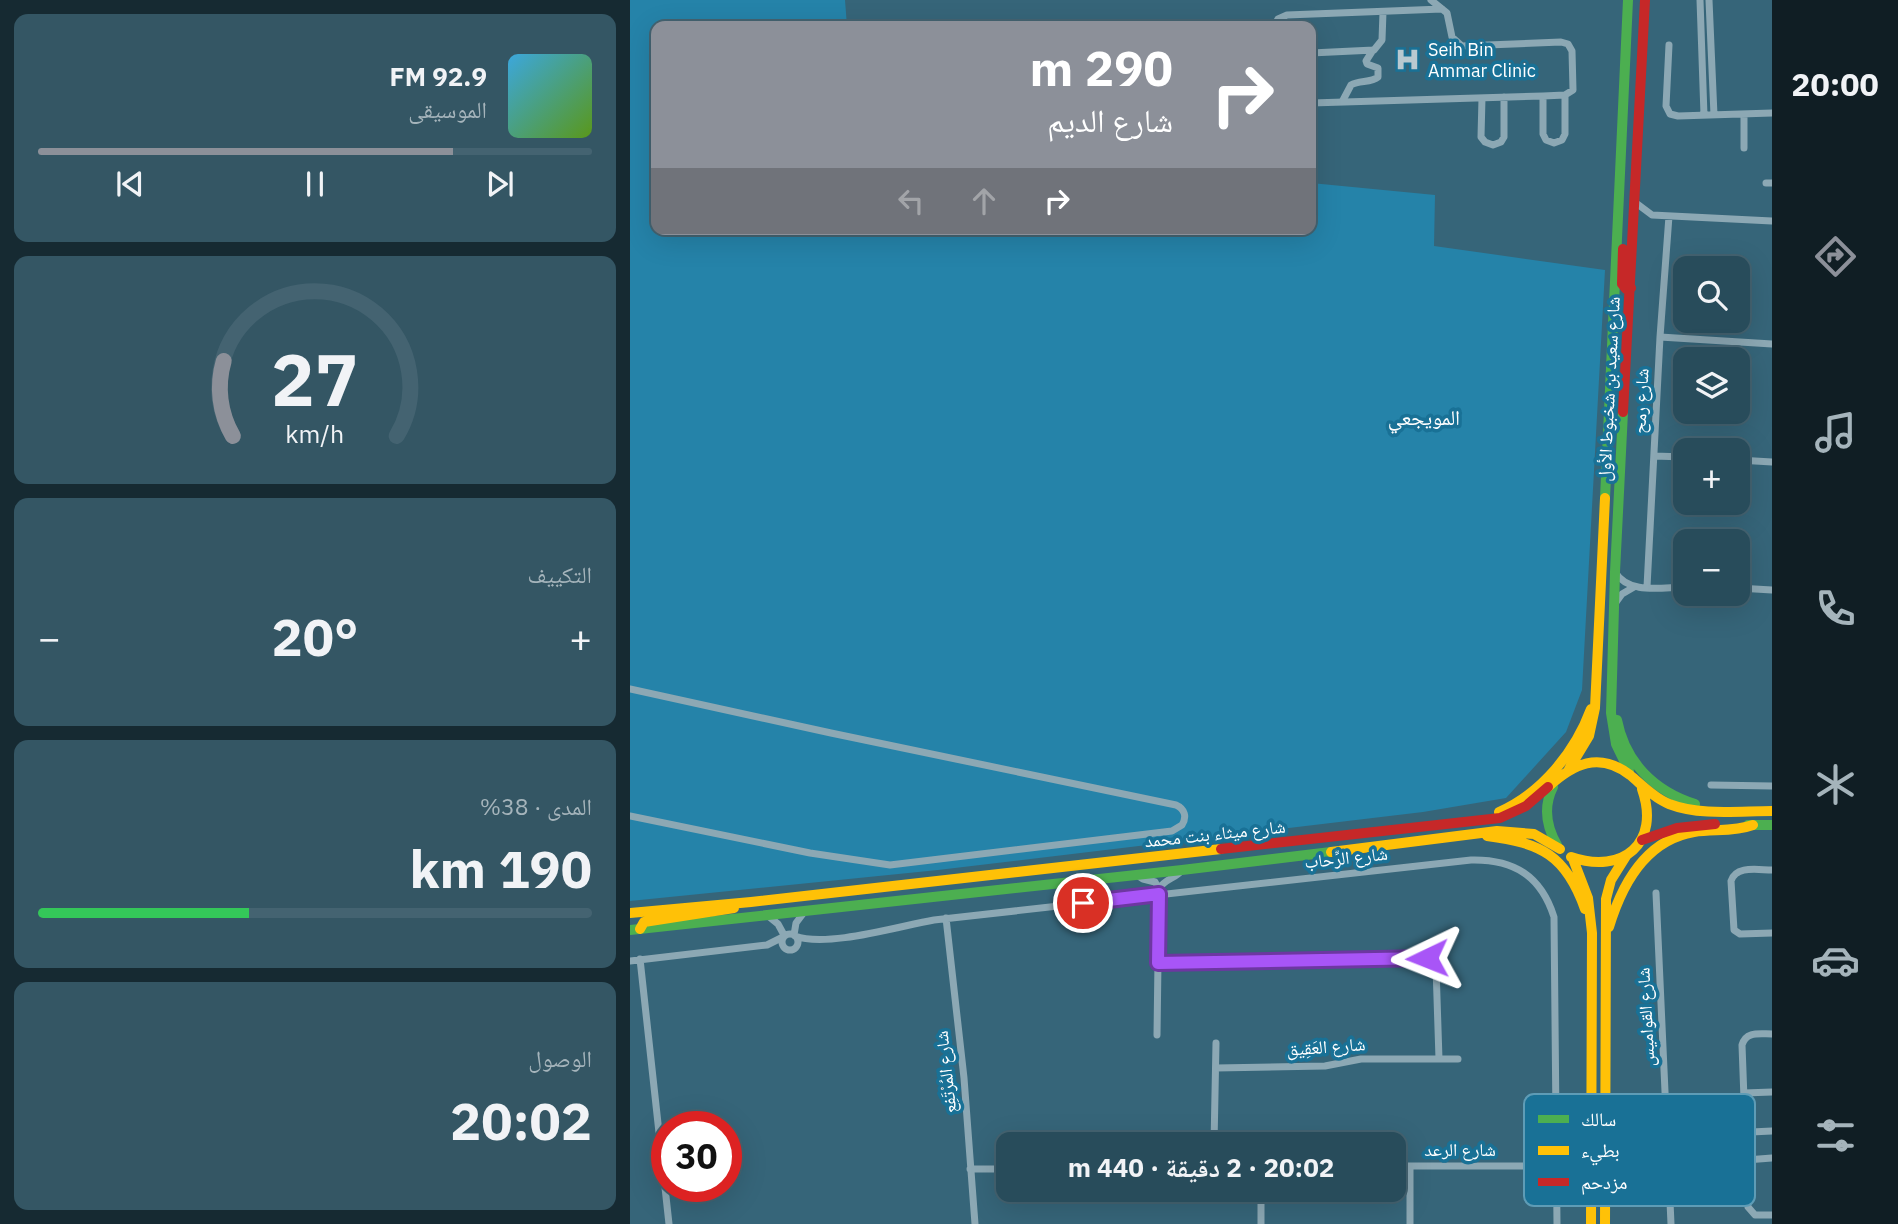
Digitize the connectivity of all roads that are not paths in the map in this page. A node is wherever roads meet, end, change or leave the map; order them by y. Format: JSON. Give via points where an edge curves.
{"nodes":[{"id":1,"x":1431,"y":0,"type":"edge"},
{"id":2,"x":1628,"y":0,"type":"edge"},
{"id":3,"x":1645,"y":0,"type":"edge"},
{"id":4,"x":1700,"y":0,"type":"edge"},
{"id":5,"x":1709,"y":0,"type":"edge"},
{"id":6,"x":1443,"y":9,"type":"junction"},
{"id":7,"x":1383,"y":12,"type":"junction"},
{"id":8,"x":1277,"y":21,"type":"edge"},
{"id":9,"x":1669,"y":45,"type":"dead end"},
{"id":10,"x":1374,"y":50,"type":"junction"},
{"id":11,"x":1316,"y":52,"type":"edge"},
{"id":12,"x":1626,"y":62,"type":"junction"},
{"id":13,"x":1565,"y":95,"type":"junction"},
{"id":14,"x":1543,"y":96,"type":"junction"},
{"id":15,"x":1504,"y":97,"type":"junction"},
{"id":16,"x":1482,"y":98,"type":"junction"},
{"id":17,"x":1342,"y":102,"type":"junction"},
{"id":18,"x":1316,"y":103,"type":"edge"},
{"id":19,"x":1639,"y":107,"type":"junction"},
{"id":20,"x":1772,"y":113,"type":"edge"},
{"id":21,"x":1744,"y":114,"type":"junction"},
{"id":22,"x":1704,"y":115,"type":"junction"},
{"id":23,"x":1714,"y":115,"type":"junction"},
{"id":24,"x":1744,"y":148,"type":"dead end"},
{"id":25,"x":1636,"y":203,"type":"junction"},
{"id":26,"x":1652,"y":215,"type":"junction"},
{"id":27,"x":1669,"y":216,"type":"junction"},
{"id":28,"x":1772,"y":221,"type":"edge"},
{"id":29,"x":1634,"y":227,"type":"junction"},
{"id":30,"x":1617,"y":229,"type":"junction"},
{"id":31,"x":1631,"y":288,"type":"junction"},
{"id":32,"x":1660,"y":337,"type":"junction"},
{"id":33,"x":1772,"y":344,"type":"edge"},
{"id":34,"x":1654,"y":456,"type":"junction"},
{"id":35,"x":1673,"y":457,"type":"edge"},
{"id":36,"x":1750,"y":461,"type":"edge"},
{"id":37,"x":1772,"y":462,"type":"edge"},
{"id":38,"x":1615,"y":572,"type":"junction"},
{"id":39,"x":1634,"y":587,"type":"junction"},
{"id":40,"x":1647,"y":587,"type":"junction"},
{"id":41,"x":1673,"y":587,"type":"edge"},
{"id":42,"x":1750,"y":589,"type":"edge"},
{"id":43,"x":1772,"y":590,"type":"edge"},
{"id":44,"x":1614,"y":604,"type":"junction"},
{"id":45,"x":630,"y":688,"type":"edge"},
{"id":46,"x":1596,"y":696,"type":"junction"},
{"id":47,"x":1612,"y":697,"type":"junction"},
{"id":48,"x":1569,"y":770,"type":"junction"},
{"id":49,"x":1631,"y":774,"type":"junction"},
{"id":50,"x":1557,"y":781,"type":"junction"},
{"id":51,"x":1640,"y":784,"type":"junction"},
{"id":52,"x":1711,"y":785,"type":"dead end"},
{"id":53,"x":1772,"y":786,"type":"edge"},
{"id":54,"x":1743,"y":810,"type":"junction"},
{"id":55,"x":1772,"y":811,"type":"edge"},
{"id":56,"x":630,"y":816,"type":"edge"},
{"id":57,"x":1471,"y":820,"type":"junction"},
{"id":58,"x":1753,"y":825,"type":"junction"},
{"id":59,"x":1772,"y":825,"type":"edge"},
{"id":60,"x":1471,"y":834,"type":"junction"},
{"id":61,"x":1642,"y":840,"type":"junction"},
{"id":62,"x":1560,"y":849,"type":"junction"},
{"id":63,"x":1626,"y":856,"type":"junction"},
{"id":64,"x":1573,"y":859,"type":"junction"},
{"id":65,"x":1182,"y":870,"type":"junction"},
{"id":66,"x":1772,"y":870,"type":"edge"},
{"id":67,"x":1137,"y":875,"type":"junction"},
{"id":68,"x":1159,"y":891,"type":"junction"},
{"id":69,"x":1656,"y":893,"type":"dead end"},
{"id":70,"x":751,"y":902,"type":"junction"},
{"id":71,"x":806,"y":910,"type":"junction"},
{"id":72,"x":630,"y":913,"type":"edge"},
{"id":73,"x":766,"y":915,"type":"junction"},
{"id":74,"x":946,"y":918,"type":"junction"},
{"id":75,"x":635,"y":930,"type":"edge"},
{"id":76,"x":1592,"y":933,"type":"junction"},
{"id":77,"x":1772,"y":933,"type":"edge"},
{"id":78,"x":1607,"y":934,"type":"junction"},
{"id":79,"x":783,"y":936,"type":"junction"},
{"id":80,"x":795,"y":936,"type":"junction"},
{"id":81,"x":811,"y":940,"type":"junction"},
{"id":82,"x":767,"y":945,"type":"junction"},
{"id":83,"x":795,"y":949,"type":"junction"},
{"id":84,"x":786,"y":950,"type":"junction"},
{"id":85,"x":640,"y":960,"type":"junction"},
{"id":86,"x":630,"y":961,"type":"edge"},
{"id":87,"x":1158,"y":963,"type":"junction"},
{"id":88,"x":1772,"y":1034,"type":"edge"},
{"id":89,"x":1157,"y":1035,"type":"dead end"},
{"id":90,"x":1216,"y":1042,"type":"dead end"},
{"id":91,"x":1438,"y":1059,"type":"junction"},
{"id":92,"x":1458,"y":1059,"type":"dead end"},
{"id":93,"x":1216,"y":1068,"type":"junction"},
{"id":94,"x":1772,"y":1092,"type":"edge"},
{"id":95,"x":1744,"y":1093,"type":"joint"},
{"id":96,"x":1555,"y":1094,"type":"edge"},
{"id":97,"x":1590,"y":1094,"type":"edge"},
{"id":98,"x":1604,"y":1094,"type":"edge"},
{"id":99,"x":1665,"y":1094,"type":"edge"},
{"id":100,"x":1214,"y":1132,"type":"edge"},
{"id":101,"x":1406,"y":1166,"type":"edge"},
{"id":102,"x":1410,"y":1166,"type":"junction"},
{"id":103,"x":1524,"y":1166,"type":"edge"},
{"id":104,"x":996,"y":1168,"type":"edge"},
{"id":105,"x":970,"y":1169,"type":"junction"},
{"id":106,"x":1261,"y":1202,"type":"edge"},
{"id":107,"x":1557,"y":1206,"type":"edge"},
{"id":108,"x":1591,"y":1206,"type":"edge"},
{"id":109,"x":1605,"y":1206,"type":"edge"},
{"id":110,"x":1670,"y":1206,"type":"edge"},
{"id":111,"x":1749,"y":1206,"type":"edge"},
{"id":112,"x":1772,"y":1215,"type":"edge"},
{"id":113,"x":669,"y":1224,"type":"edge"},
{"id":114,"x":975,"y":1224,"type":"edge"},
{"id":115,"x":1261,"y":1224,"type":"edge"},
{"id":116,"x":1410,"y":1224,"type":"edge"},
{"id":117,"x":1557,"y":1224,"type":"edge"},
{"id":118,"x":1591,"y":1224,"type":"edge"},
{"id":119,"x":1605,"y":1224,"type":"edge"},
{"id":120,"x":1671,"y":1224,"type":"edge"}],
"edges":[{"from":1,"to":6,"type":"street"},
{"from":2,"to":12,"type":"main road","name":"شارع سعيد بن شخبوط الأول"},
{"from":3,"to":19,"type":"main road","name":"شارع سعيد بن شخبوط الأول"},
{"from":4,"to":22,"type":"street"},
{"from":5,"to":23,"type":"street"},
{"from":6,"to":7,"type":"street"},
{"from":6,"to":13,"type":"street","via":[[1452,37],[1462,46],[1568,44],[1573,51],[1574,87]]},
{"from":7,"to":8,"type":"street","via":[[1287,15]]},
{"from":7,"to":10,"type":"street","via":[[1382,40]]},
{"from":9,"to":22,"type":"street","via":[[1667,110],[1678,116]]},
{"from":10,"to":11,"type":"street"},
{"from":10,"to":17,"type":"street","via":[[1366,61],[1378,68],[1378,77],[1351,85]]},
{"from":12,"to":19,"type":"main road","via":[[1635,65],[1634,95]]},
{"from":12,"to":30,"type":"main road","name":"شارع سعيد بن شخبوط الأول"},
{"from":13,"to":14,"type":"street"},
{"from":13,"to":14,"type":"street","via":[[1565,134],[1554,143],[1543,134]]},
{"from":14,"to":15,"type":"street"},
{"from":15,"to":16,"type":"street"},
{"from":15,"to":16,"type":"street","via":[[1504,137],[1493,145],[1481,137]]},
{"from":16,"to":17,"type":"street"},
{"from":17,"to":18,"type":"street"},
{"from":19,"to":25,"type":"main road","name":"شارع سعيد بن شخبوط الأول"},
{"from":20,"to":21,"type":"street"},
{"from":21,"to":23,"type":"street"},
{"from":21,"to":24,"type":"street"},
{"from":22,"to":23,"type":"street"},
{"from":25,"to":26,"type":"street"},
{"from":25,"to":29,"type":"main road","name":"شارع سعيد بن شخبوط الأول"},
{"from":26,"to":27,"type":"street"},
{"from":26,"to":29,"type":"street"},
{"from":27,"to":28,"type":"street"},
{"from":27,"to":32,"type":"street","name":"شارع رمح"},
{"from":29,"to":31,"type":"main road","name":"شارع سعيد بن شخبوط الأول"},
{"from":30,"to":31,"type":"main road","via":[[1623,243],[1622,284]]},
{"from":30,"to":46,"type":"main road","name":"شارع سعيد بن شخبوط الأول"},
{"from":31,"to":38,"type":"main road","name":"شارع سعيد بن شخبوط الأول"},
{"from":32,"to":33,"type":"street"},
{"from":32,"to":34,"type":"street","name":"شارع رمح"},
{"from":34,"to":35,"type":"street"},
{"from":34,"to":40,"type":"street","name":"شارع رمح"},
{"from":36,"to":37,"type":"street"},
{"from":38,"to":39,"type":"street"},
{"from":38,"to":44,"type":"main road","name":"شارع سعيد بن شخبوط الأول"},
{"from":39,"to":40,"type":"street"},
{"from":39,"to":44,"type":"street"},
{"from":40,"to":41,"type":"street"},
{"from":42,"to":43,"type":"street"},
{"from":44,"to":47,"type":"main road","name":"شارع سعيد بن شخبوط الأول"},
{"from":45,"to":56,"type":"street","via":[[1176,805],[1185,817],[1180,828],[1172,831],[890,864],[810,853]]},
{"from":46,"to":48,"type":"main road","name":"شارع سعيد بن شخبوط الأول","via":[[1589,736]]},
{"from":46,"to":57,"type":"main road","via":[[1573,747],[1528,795],[1510,808]]},
{"from":47,"to":49,"type":"main road","name":"شارع سعيد بن شخبوط الأول","via":[[1612,736]]},
{"from":47,"to":54,"type":"main road","via":[[1623,744],[1663,792],[1684,802]]},
{"from":48,"to":49,"type":"main road","name":"شارع ميثاء بنت محمد","via":[[1601,762]]},
{"from":48,"to":50,"type":"main road","name":"شارع ميثاء بنت محمد"},
{"from":49,"to":51,"type":"main road","name":"شارع ميثاء بنت محمد"},
{"from":50,"to":57,"type":"main road","name":"شارع ميثاء بنت محمد","via":[[1516,813]]},
{"from":50,"to":62,"type":"main road","via":[[1548,801],[1546,822]]},
{"from":51,"to":54,"type":"main road","name":"شارع ميثاء بنت محمد","via":[[1678,807]]},
{"from":51,"to":61,"type":"main road","via":[[1649,812]]},
{"from":52,"to":53,"type":"street"},
{"from":54,"to":55,"type":"main road","name":"شارع ميثاء بنت محمد"},
{"from":57,"to":70,"type":"main road","name":"شارع ميثاء بنت محمد"},
{"from":58,"to":59,"type":"main road"},
{"from":58,"to":61,"type":"main road","via":[[1684,824]]},
{"from":58,"to":78,"type":"main road","via":[[1741,830],[1691,832],[1663,842],[1626,881]]},
{"from":60,"to":62,"type":"main road","name":"شارع ميثاء بنت محمد","via":[[1526,832]]},
{"from":60,"to":65,"type":"main road","name":"شارع ميثاء بنت محمد"},
{"from":60,"to":76,"type":"main road","via":[[1520,840],[1545,852],[1573,880]]},
{"from":61,"to":63,"type":"main road"},
{"from":62,"to":64,"type":"main road"},
{"from":63,"to":64,"type":"main road","via":[[1601,865]]},
{"from":63,"to":78,"type":"main road","via":[[1608,890]]},
{"from":64,"to":76,"type":"main road","via":[[1588,898]]},
{"from":65,"to":67,"type":"main road","name":"شارع ميثاء بنت محمد"},
{"from":65,"to":68,"type":"street"},
{"from":66,"to":77,"type":"street","via":[[1735,872],[1732,878],[1734,930],[1740,934]]},
{"from":67,"to":68,"type":"street","via":[[1155,882]]},
{"from":67,"to":71,"type":"main road","name":"شارع ميثاء بنت محمد"},
{"from":68,"to":74,"type":"street","name":"شارع الرِّحاب"},
{"from":68,"to":87,"type":"street"},
{"from":68,"to":96,"type":"street","name":"شارع الرِّحاب","via":[[1471,860],[1499,862],[1528,874],[1549,901],[1553,918]]},
{"from":69,"to":99,"type":"street","name":"شارع القواميس"},
{"from":70,"to":72,"type":"main road","name":"شارع ميثاء بنت محمد"},
{"from":70,"to":75,"type":"main road","via":[[730,910],[644,922]]},
{"from":71,"to":73,"type":"main road","name":"شارع ميثاء بنت محمد"},
{"from":71,"to":80,"type":"street","via":[[796,923]]},
{"from":73,"to":75,"type":"main road","name":"شارع ميثاء بنت محمد"},
{"from":73,"to":79,"type":"street","via":[[778,924]]},
{"from":74,"to":81,"type":"street","name":"شارع الرِّحاب","via":[[883,932]]},
{"from":74,"to":105,"type":"street","name":"شارع المُرْتَفِع"},
{"from":76,"to":97,"type":"main road"},
{"from":78,"to":98,"type":"main road"},
{"from":79,"to":80,"type":"street"},
{"from":79,"to":82,"type":"street"},
{"from":79,"to":84,"type":"street"},
{"from":80,"to":81,"type":"street","name":"شارع الرِّحاب"},
{"from":80,"to":83,"type":"street"},
{"from":81,"to":83,"type":"street","name":"شارع الرِّحاب"},
{"from":82,"to":84,"type":"street"},
{"from":82,"to":85,"type":"street"},
{"from":83,"to":84,"type":"street"},
{"from":85,"to":86,"type":"street"},
{"from":85,"to":113,"type":"street"},
{"from":87,"to":89,"type":"street"},
{"from":87,"to":91,"type":"street","via":[[1430,959],[1436,967]]},
{"from":88,"to":95,"type":"street","via":[[1750,1034],[1742,1042]]},
{"from":90,"to":93,"type":"street"},
{"from":91,"to":92,"type":"street","name":"شارع العَقِيق"},
{"from":91,"to":93,"type":"street","name":"شارع العَقِيق"},
{"from":93,"to":100,"type":"street"},
{"from":94,"to":95,"type":"street"},
{"from":101,"to":102,"type":"street","name":"شارع الرعد"},
{"from":102,"to":103,"type":"street","name":"شارع الرعد"},
{"from":102,"to":116,"type":"street"},
{"from":104,"to":105,"type":"street"},
{"from":105,"to":114,"type":"street","name":"شارع المُرْتَفِع"},
{"from":106,"to":115,"type":"street"},
{"from":107,"to":117,"type":"street","name":"شارع الرِّحاب"},
{"from":108,"to":118,"type":"main road"},
{"from":109,"to":119,"type":"main road"},
{"from":110,"to":120,"type":"street","name":"شارع القواميس"},
{"from":111,"to":112,"type":"street","via":[[1758,1216]]}]}
